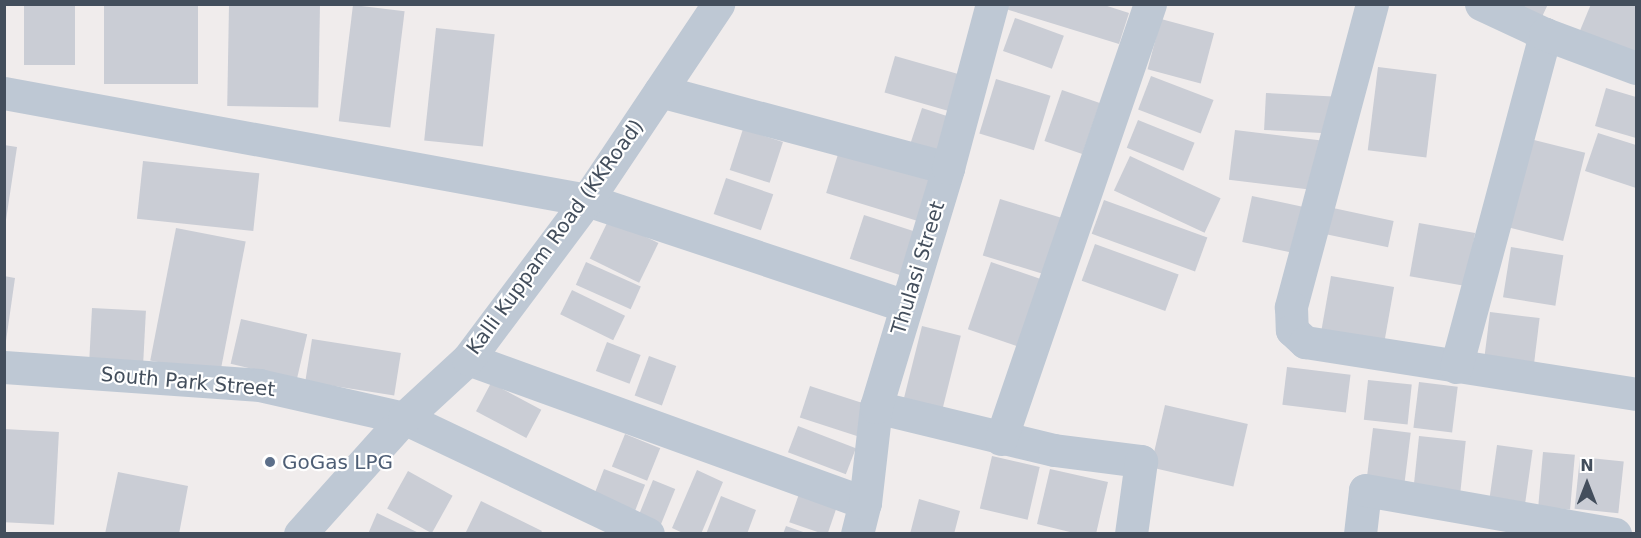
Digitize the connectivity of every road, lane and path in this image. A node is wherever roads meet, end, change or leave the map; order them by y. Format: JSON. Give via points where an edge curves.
{"nodes":[{"id":1,"x":718,"y":4,"type":"edge"},
{"id":2,"x":992,"y":4,"type":"edge"},
{"id":3,"x":1150,"y":4,"type":"edge"},
{"id":4,"x":1372,"y":4,"type":"edge"},
{"id":5,"x":1481,"y":4,"type":"edge"},
{"id":6,"x":1545,"y":34,"type":"junction"},
{"id":7,"x":1636,"y":68,"type":"edge"},
{"id":8,"x":660,"y":91,"type":"junction"},
{"id":9,"x":4,"y":93,"type":"edge"},
{"id":10,"x":948,"y":168,"type":"junction"},
{"id":11,"x":587,"y":200,"type":"junction"},
{"id":12,"x":906,"y":306,"type":"junction"},
{"id":13,"x":468,"y":359,"type":"junction"},
{"id":14,"x":4,"y":367,"type":"edge"},
{"id":15,"x":1456,"y":367,"type":"junction"},
{"id":16,"x":1636,"y":394,"type":"edge"},
{"id":17,"x":876,"y":407,"type":"junction"},
{"id":18,"x":404,"y":418,"type":"junction"},
{"id":19,"x":1001,"y":439,"type":"junction"},
{"id":20,"x":865,"y":503,"type":"junction"},
{"id":21,"x":300,"y":534,"type":"edge"},
{"id":22,"x":648,"y":534,"type":"edge"},
{"id":23,"x":857,"y":534,"type":"edge"},
{"id":24,"x":1131,"y":534,"type":"edge"},
{"id":25,"x":1360,"y":534,"type":"edge"},
{"id":26,"x":1615,"y":534,"type":"edge"}],
"edges":[{"from":1,"to":8,"type":"street","name":"Kalli Kuppam Road (KKRoad)"},
{"from":2,"to":10,"type":"street","name":"Thulasi Street"},
{"from":3,"to":19,"type":"street"},
{"from":4,"to":15,"type":"street","via":[[1291,307],[1292,330],[1305,342]]},
{"from":5,"to":6,"type":"street"},
{"from":6,"to":7,"type":"street"},
{"from":6,"to":15,"type":"street"},
{"from":8,"to":10,"type":"street"},
{"from":8,"to":11,"type":"street","name":"Kalli Kuppam Road (KKRoad)"},
{"from":9,"to":11,"type":"street"},
{"from":10,"to":12,"type":"street","name":"Thulasi Street"},
{"from":11,"to":12,"type":"street"},
{"from":11,"to":13,"type":"street","name":"Kalli Kuppam Road (KKRoad)"},
{"from":12,"to":17,"type":"street","name":"Thulasi Street"},
{"from":13,"to":18,"type":"street","name":"Kalli Kuppam Road (KKRoad)"},
{"from":13,"to":20,"type":"street"},
{"from":14,"to":18,"type":"street","name":"South Park Street","via":[[260,385]]},
{"from":15,"to":16,"type":"street"},
{"from":17,"to":19,"type":"street"},
{"from":17,"to":20,"type":"street","name":"Thulasi Street"},
{"from":18,"to":21,"type":"street","name":"Kalli Kuppam Road (KKRoad)"},
{"from":18,"to":22,"type":"street","name":"South Park Street"},
{"from":19,"to":24,"type":"street","via":[[1142,461]]},
{"from":20,"to":23,"type":"street","name":"Thulasi Street"},
{"from":25,"to":26,"type":"street","via":[[1365,490]]}]}
